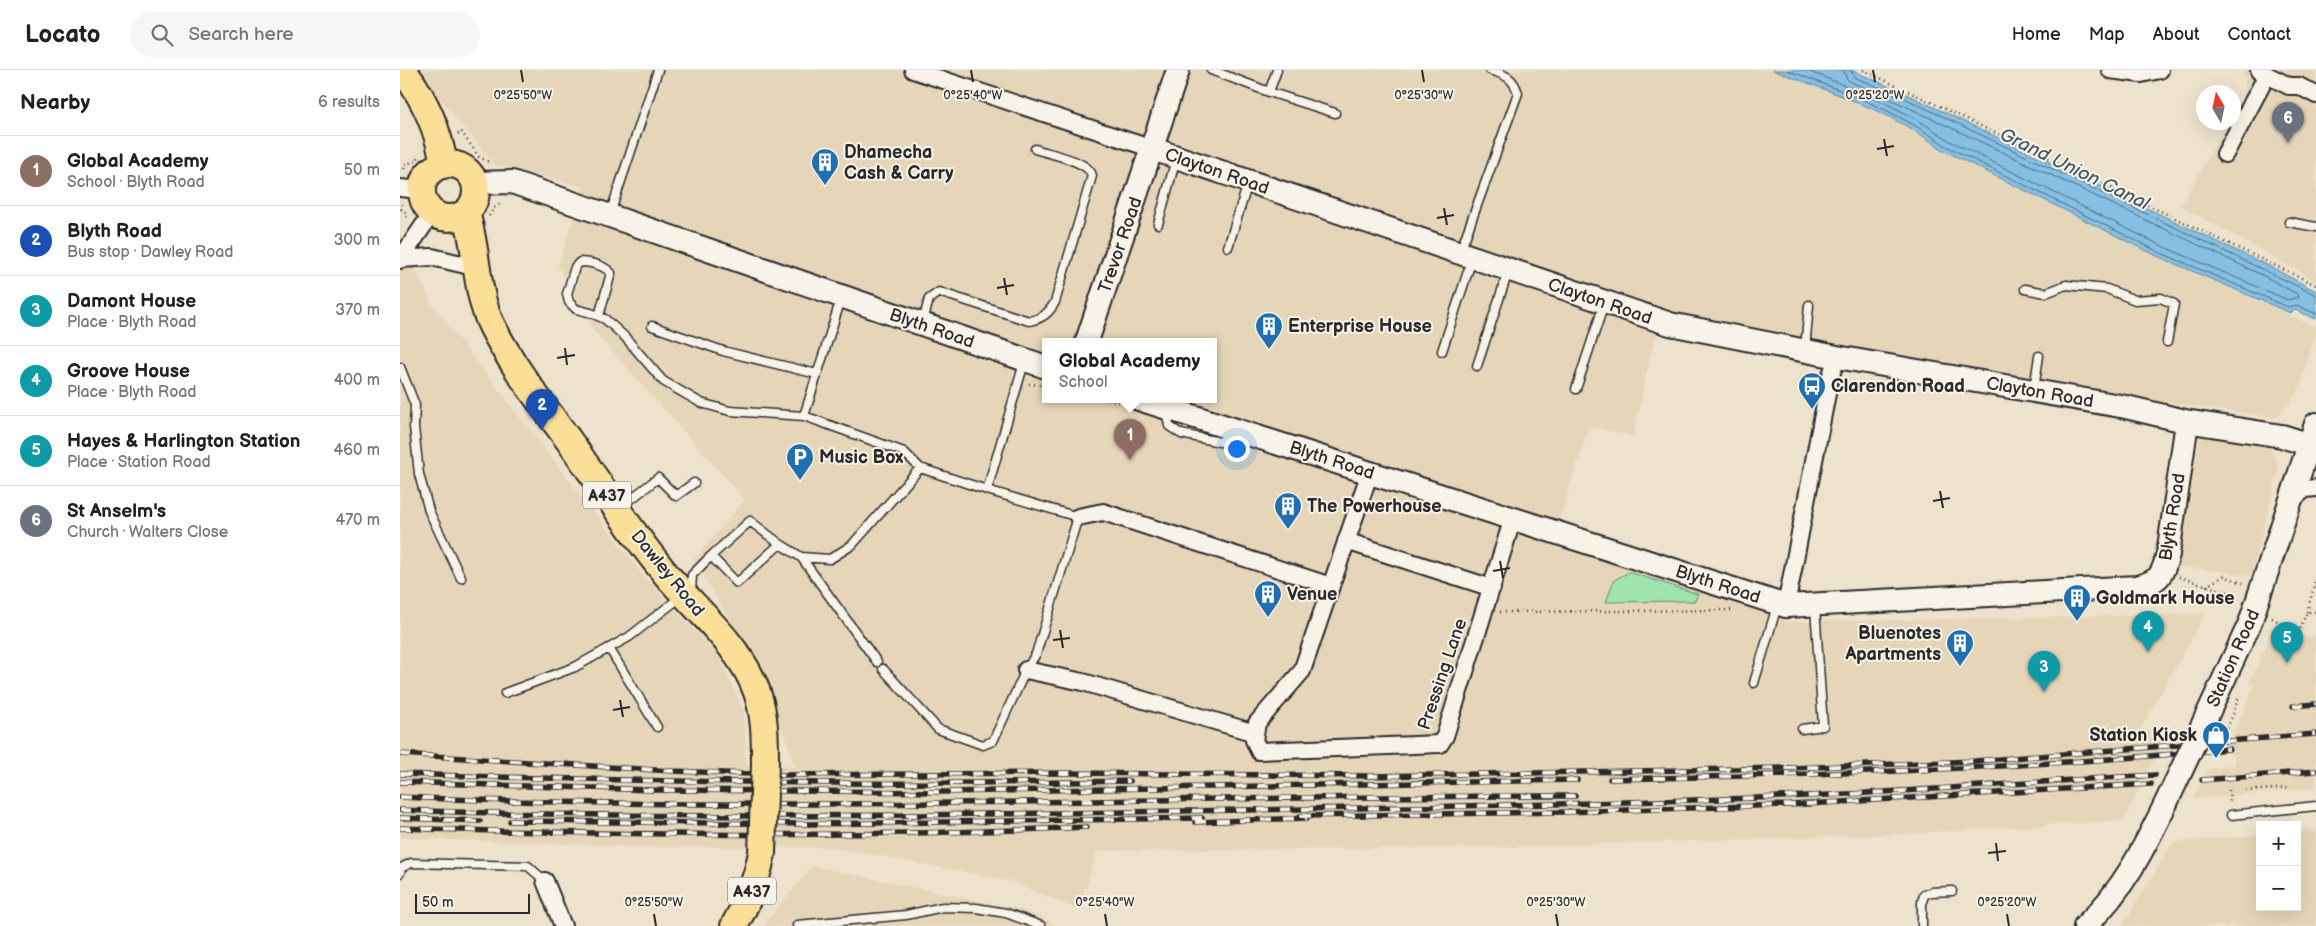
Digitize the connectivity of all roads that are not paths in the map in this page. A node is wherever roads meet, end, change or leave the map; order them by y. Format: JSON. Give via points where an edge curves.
{"nodes":[{"id":1,"x":403,"y":70,"type":"edge"},
{"id":2,"x":658,"y":70,"type":"edge"},
{"id":3,"x":912,"y":70,"type":"edge"},
{"id":4,"x":1178,"y":70,"type":"edge"},
{"id":5,"x":1211,"y":70,"type":"edge"},
{"id":6,"x":1277,"y":70,"type":"edge"},
{"id":7,"x":1490,"y":70,"type":"edge"},
{"id":8,"x":2110,"y":70,"type":"edge"},
{"id":9,"x":2160,"y":70,"type":"edge"},
{"id":10,"x":2262,"y":73,"type":"edge"},
{"id":11,"x":1269,"y":92,"type":"junction"},
{"id":12,"x":2316,"y":95,"type":"edge"},
{"id":13,"x":1335,"y":113,"type":"dead end"},
{"id":14,"x":1035,"y":149,"type":"dead end"},
{"id":15,"x":1153,"y":149,"type":"junction"},
{"id":16,"x":442,"y":154,"type":"junction"},
{"id":17,"x":2225,"y":154,"type":"dead end"},
{"id":18,"x":1177,"y":157,"type":"junction"},
{"id":19,"x":1249,"y":181,"type":"junction"},
{"id":20,"x":476,"y":183,"type":"junction"},
{"id":21,"x":418,"y":197,"type":"edge"},
{"id":22,"x":610,"y":216,"type":"junction"},
{"id":23,"x":478,"y":218,"type":"junction"},
{"id":24,"x":2289,"y":222,"type":"dead end"},
{"id":25,"x":1158,"y":224,"type":"dead end"},
{"id":26,"x":2316,"y":227,"type":"edge"},
{"id":27,"x":1228,"y":247,"type":"dead end"},
{"id":28,"x":1466,"y":256,"type":"junction"},
{"id":29,"x":401,"y":260,"type":"edge"},
{"id":30,"x":478,"y":268,"type":"junction"},
{"id":31,"x":1509,"y":270,"type":"junction"},
{"id":32,"x":2025,"y":289,"type":"dead end"},
{"id":33,"x":841,"y":298,"type":"junction"},
{"id":34,"x":1604,"y":302,"type":"junction"},
{"id":35,"x":1809,"y":305,"type":"dead end"},
{"id":36,"x":599,"y":316,"type":"junction"},
{"id":37,"x":922,"y":324,"type":"junction"},
{"id":38,"x":652,"y":326,"type":"dead end"},
{"id":39,"x":1088,"y":338,"type":"edge"},
{"id":40,"x":2167,"y":342,"type":"dead end"},
{"id":41,"x":1442,"y":351,"type":"dead end"},
{"id":42,"x":1805,"y":351,"type":"junction"},
{"id":43,"x":2039,"y":356,"type":"dead end"},
{"id":44,"x":1838,"y":357,"type":"junction"},
{"id":45,"x":1477,"y":366,"type":"dead end"},
{"id":46,"x":400,"y":367,"type":"edge"},
{"id":47,"x":1022,"y":371,"type":"junction"},
{"id":48,"x":817,"y":374,"type":"junction"},
{"id":49,"x":1042,"y":376,"type":"edge"},
{"id":50,"x":1576,"y":389,"type":"dead end"},
{"id":51,"x":2034,"y":391,"type":"junction"},
{"id":52,"x":1152,"y":403,"type":"edge"},
{"id":53,"x":804,"y":416,"type":"junction"},
{"id":54,"x":2185,"y":421,"type":"junction"},
{"id":55,"x":2314,"y":441,"type":"edge"},
{"id":56,"x":920,"y":468,"type":"junction"},
{"id":57,"x":1370,"y":472,"type":"junction"},
{"id":58,"x":694,"y":483,"type":"dead end"},
{"id":59,"x":2316,"y":488,"type":"edge"},
{"id":60,"x":987,"y":490,"type":"junction"},
{"id":61,"x":2293,"y":499,"type":"junction"},
{"id":62,"x":618,"y":510,"type":"junction"},
{"id":63,"x":1078,"y":517,"type":"junction"},
{"id":64,"x":1513,"y":518,"type":"junction"},
{"id":65,"x":1346,"y":541,"type":"junction"},
{"id":66,"x":780,"y":544,"type":"junction"},
{"id":67,"x":711,"y":556,"type":"junction"},
{"id":68,"x":801,"y":557,"type":"junction"},
{"id":69,"x":461,"y":578,"type":"dead end"},
{"id":70,"x":682,"y":583,"type":"junction"},
{"id":71,"x":1331,"y":586,"type":"junction"},
{"id":72,"x":1492,"y":588,"type":"junction"},
{"id":73,"x":1782,"y":605,"type":"junction"},
{"id":74,"x":1815,"y":605,"type":"junction"},
{"id":75,"x":609,"y":648,"type":"junction"},
{"id":76,"x":877,"y":662,"type":"dead end"},
{"id":77,"x":883,"y":669,"type":"dead end"},
{"id":78,"x":1026,"y":670,"type":"junction"},
{"id":79,"x":1754,"y":683,"type":"dead end"},
{"id":80,"x":506,"y":693,"type":"dead end"},
{"id":81,"x":657,"y":727,"type":"dead end"},
{"id":82,"x":1802,"y":729,"type":"dead end"},
{"id":83,"x":1255,"y":734,"type":"junction"},
{"id":84,"x":2316,"y":806,"type":"edge"},
{"id":85,"x":2231,"y":815,"type":"dead end"},
{"id":86,"x":400,"y":873,"type":"edge"},
{"id":87,"x":545,"y":881,"type":"joint"},
{"id":88,"x":1952,"y":891,"type":"dead end"},
{"id":89,"x":797,"y":925,"type":"edge"},
{"id":90,"x":563,"y":926,"type":"edge"},
{"id":91,"x":734,"y":926,"type":"edge"},
{"id":92,"x":1041,"y":926,"type":"edge"},
{"id":93,"x":1922,"y":926,"type":"edge"},
{"id":94,"x":2085,"y":926,"type":"edge"}],
"edges":[{"from":1,"to":16,"type":"main road","via":[[418,90]]},
{"from":2,"to":22,"type":"lane"},
{"from":3,"to":15,"type":"street","name":"Clayton Road"},
{"from":4,"to":15,"type":"street","name":"Trevor Road"},
{"from":5,"to":11,"type":"lane"},
{"from":6,"to":11,"type":"lane"},
{"from":7,"to":28,"type":"lane","via":[[1515,82],[1518,93]]},
{"from":8,"to":9,"type":"street","via":[[2141,74]]},
{"from":10,"to":12,"type":"street"},
{"from":10,"to":17,"type":"street"},
{"from":11,"to":13,"type":"lane"},
{"from":14,"to":37,"type":"lane","via":[[1085,165],[1092,171],[1050,311],[1030,321],[939,292],[929,299]]},
{"from":15,"to":18,"type":"street","name":"Clayton Road"},
{"from":15,"to":39,"type":"street","name":"Trevor Road"},
{"from":16,"to":20,"type":"main road","via":[[466,170]]},
{"from":16,"to":21,"type":"main road","via":[[422,181]]},
{"from":18,"to":19,"type":"street","name":"Clayton Road"},
{"from":18,"to":25,"type":"lane"},
{"from":19,"to":27,"type":"lane"},
{"from":19,"to":28,"type":"street","name":"Clayton Road"},
{"from":20,"to":22,"type":"street","name":"Blyth Road","via":[[512,182]]},
{"from":20,"to":23,"type":"main road","via":[[474,204]]},
{"from":21,"to":23,"type":"main road","via":[[444,218]]},
{"from":21,"to":29,"type":"street"},
{"from":22,"to":33,"type":"street","name":"Blyth Road"},
{"from":23,"to":30,"type":"main road","name":"Dawley Road","number":"A437","via":[[472,230]]},
{"from":24,"to":26,"type":"lane"},
{"from":28,"to":31,"type":"street","name":"Clayton Road"},
{"from":28,"to":41,"type":"lane"},
{"from":29,"to":30,"type":"street","via":[[432,257]]},
{"from":30,"to":62,"type":"main road","name":"Dawley Road","number":"A437","via":[[483,304],[509,355]]},
{"from":31,"to":34,"type":"street","name":"Clayton Road"},
{"from":31,"to":45,"type":"lane"},
{"from":32,"to":40,"type":"lane","via":[[2046,293],[2066,285],[2107,289],[2135,300],[2161,298],[2174,304]]},
{"from":33,"to":37,"type":"street","name":"Blyth Road"},
{"from":33,"to":48,"type":"lane"},
{"from":34,"to":42,"type":"street","name":"Clayton Road","via":[[1670,324]]},
{"from":34,"to":50,"type":"lane"},
{"from":35,"to":42,"type":"lane"},
{"from":36,"to":36,"type":"lane","via":[[576,309],[566,294],[574,267],[580,262],[588,262],[611,273]]},
{"from":36,"to":53,"type":"lane","via":[[625,337],[662,381],[701,403],[730,411]]},
{"from":37,"to":47,"type":"street","name":"Blyth Road"},
{"from":38,"to":48,"type":"lane","via":[[723,351]]},
{"from":42,"to":44,"type":"street","name":"Clayton Road"},
{"from":43,"to":51,"type":"lane"},
{"from":44,"to":51,"type":"street","name":"Clayton Road"},
{"from":44,"to":73,"type":"street","via":[[1830,378]]},
{"from":46,"to":69,"type":"lane","via":[[415,405],[419,474],[429,511]]},
{"from":47,"to":49,"type":"street","name":"Blyth Road"},
{"from":47,"to":60,"type":"lane"},
{"from":48,"to":53,"type":"lane"},
{"from":51,"to":54,"type":"street","name":"Clayton Road"},
{"from":52,"to":57,"type":"street","name":"Blyth Road"},
{"from":53,"to":56,"type":"lane","via":[[904,452]]},
{"from":54,"to":55,"type":"street","name":"Clayton Road"},
{"from":54,"to":74,"type":"street","name":"Blyth Road","via":[[2168,554],[2163,572],[2154,582],[2137,587]]},
{"from":55,"to":61,"type":"street","name":"Station Road"},
{"from":56,"to":60,"type":"lane"},
{"from":56,"to":68,"type":"lane","via":[[852,545],[830,559]]},
{"from":57,"to":64,"type":"street","name":"Blyth Road"},
{"from":57,"to":65,"type":"street"},
{"from":58,"to":62,"type":"lane","via":[[676,496],[658,478]]},
{"from":59,"to":61,"type":"street","via":[[2305,489]]},
{"from":60,"to":63,"type":"lane"},
{"from":61,"to":94,"type":"street","name":"Station Road","bridge":true,"via":[[2246,634],[2138,860],[2123,884]]},
{"from":62,"to":70,"type":"main road","name":"Dawley Road","number":"A437"},
{"from":63,"to":71,"type":"street","via":[[1103,512]]},
{"from":63,"to":78,"type":"lane","via":[[1036,654]]},
{"from":64,"to":72,"type":"street","name":"Pressing Lane"},
{"from":64,"to":73,"type":"street","name":"Blyth Road"},
{"from":65,"to":71,"type":"street"},
{"from":65,"to":72,"type":"street"},
{"from":66,"to":67,"type":"lane","via":[[750,521]]},
{"from":66,"to":67,"type":"lane","via":[[737,583]]},
{"from":66,"to":68,"type":"lane"},
{"from":67,"to":70,"type":"lane"},
{"from":68,"to":76,"type":"lane"},
{"from":70,"to":75,"type":"lane","via":[[629,637]]},
{"from":70,"to":91,"type":"main road","name":"Dawley Road","number":"A437","bridge":true,"via":[[744,667],[757,691],[764,727],[762,852],[758,876]]},
{"from":71,"to":83,"type":"street","via":[[1302,671],[1257,723]]},
{"from":72,"to":83,"type":"street","name":"Pressing Lane","via":[[1440,744],[1259,751]]},
{"from":73,"to":74,"type":"street","name":"Blyth Road"},
{"from":73,"to":79,"type":"lane"},
{"from":74,"to":82,"type":"lane","via":[[1823,726]]},
{"from":75,"to":80,"type":"lane","via":[[575,668]]},
{"from":75,"to":81,"type":"lane"},
{"from":77,"to":78,"type":"lane","via":[[938,729],[983,745],[993,741]]},
{"from":78,"to":83,"type":"street","via":[[1083,682]]},
{"from":84,"to":85,"type":"lane"},
{"from":86,"to":87,"type":"lane","via":[[401,868],[411,862],[528,866]]},
{"from":87,"to":90,"type":"street"},
{"from":88,"to":93,"type":"lane","via":[[1924,895]]},
{"from":89,"to":92,"type":"lane","via":[[906,915],[942,907],[1006,913]]}]}
